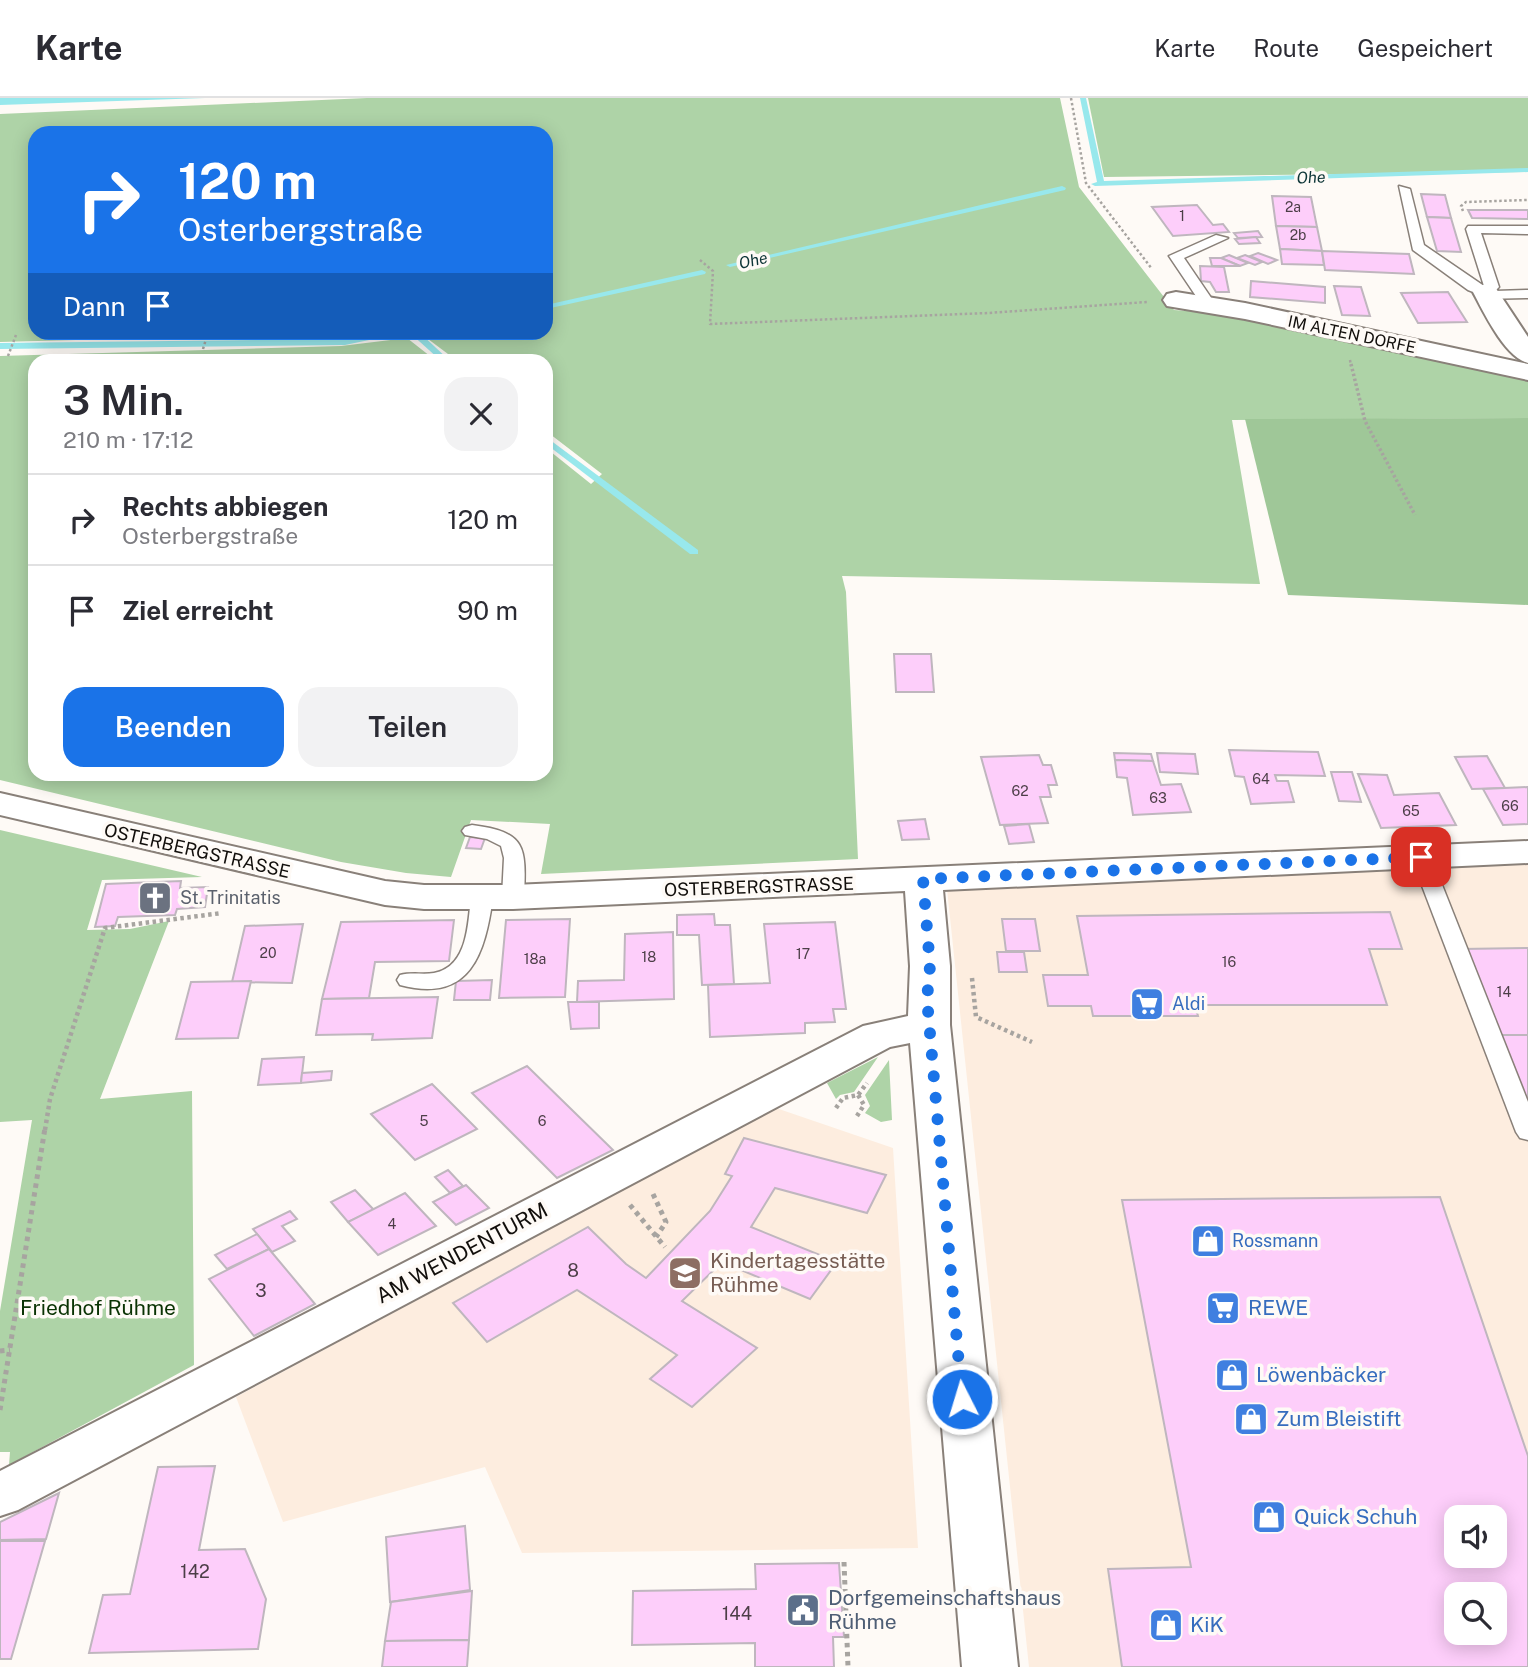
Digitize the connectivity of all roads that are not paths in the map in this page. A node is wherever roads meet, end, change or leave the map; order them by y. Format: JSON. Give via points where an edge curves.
{"nodes":[{"id":1,"x":1404,"y":189,"type":"dead end"},
{"id":2,"x":1528,"y":230,"type":"edge"},
{"id":3,"x":1221,"y":238,"type":"dead end"},
{"id":4,"x":1487,"y":294,"type":"junction"},
{"id":5,"x":1528,"y":294,"type":"edge"},
{"id":6,"x":1176,"y":300,"type":"road end"},
{"id":7,"x":1209,"y":305,"type":"junction"},
{"id":8,"x":1528,"y":355,"type":"edge"},
{"id":9,"x":1528,"y":372,"type":"edge"},
{"id":10,"x":0,"y":804,"type":"edge"},
{"id":11,"x":472,"y":831,"type":"dead end"},
{"id":12,"x":1528,"y":852,"type":"edge"},
{"id":13,"x":1421,"y":857,"type":"junction"},
{"id":14,"x":923,"y":879,"type":"junction"},
{"id":15,"x":498,"y":897,"type":"junction"},
{"id":16,"x":408,"y":980,"type":"dead end"},
{"id":17,"x":929,"y":1025,"type":"junction"},
{"id":18,"x":1528,"y":1132,"type":"edge"},
{"id":19,"x":0,"y":1494,"type":"edge"},
{"id":20,"x":990,"y":1667,"type":"edge"}],
"edges":[{"from":1,"to":4,"type":"lane","via":[[1418,247]]},
{"from":2,"to":4,"type":"lane","via":[[1469,224],[1492,287]]},
{"from":3,"to":7,"type":"lane","via":[[1176,256]]},
{"from":4,"to":5,"type":"lane"},
{"from":4,"to":8,"type":"street"},
{"from":6,"to":7,"type":"street","name":"IM ALTEN DORFE"},
{"from":7,"to":9,"type":"street","name":"IM ALTEN DORFE"},
{"from":10,"to":15,"type":"street","name":"OSTERBERGSTRASSE","via":[[385,893]]},
{"from":11,"to":15,"type":"lane","via":[[500,835],[509,839],[514,849]]},
{"from":12,"to":13,"type":"street","name":"OSTERBERGSTRASSE"},
{"from":13,"to":14,"type":"street","name":"OSTERBERGSTRASSE"},
{"from":13,"to":18,"type":"lane"},
{"from":14,"to":15,"type":"street","name":"OSTERBERGSTRASSE"},
{"from":14,"to":17,"type":"street"},
{"from":15,"to":16,"type":"lane","via":[[464,967],[441,979]]},
{"from":17,"to":19,"type":"street","name":"AM WENDENTURM","via":[[878,1036]]},
{"from":17,"to":20,"type":"street"}]}
